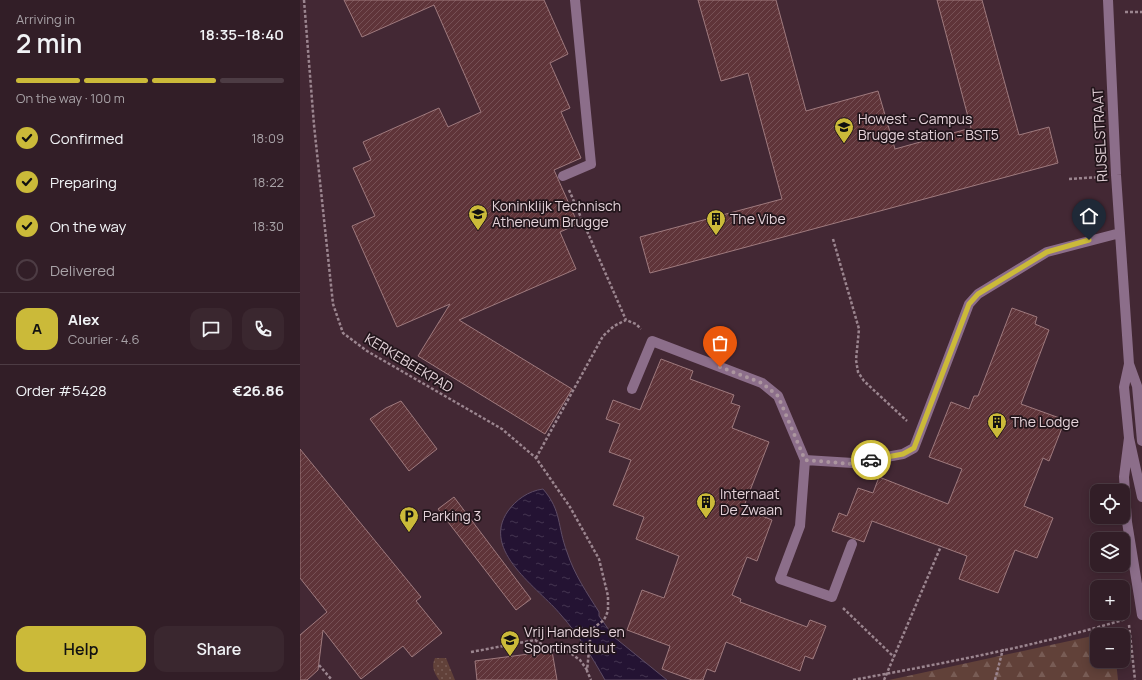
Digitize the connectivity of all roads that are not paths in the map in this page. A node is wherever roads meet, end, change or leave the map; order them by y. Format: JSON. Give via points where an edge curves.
{"nodes":[{"id":1,"x":574,"y":0,"type":"edge"},
{"id":2,"x":1108,"y":0,"type":"edge"},
{"id":3,"x":563,"y":176,"type":"road end"},
{"id":4,"x":1120,"y":233,"type":"junction"},
{"id":5,"x":1129,"y":364,"type":"junction"},
{"id":6,"x":632,"y":389,"type":"dead end"},
{"id":7,"x":1129,"y":438,"type":"junction"},
{"id":8,"x":1142,"y":441,"type":"edge"},
{"id":9,"x":805,"y":460,"type":"junction"},
{"id":10,"x":1142,"y":497,"type":"edge"},
{"id":11,"x":852,"y":544,"type":"dead end"},
{"id":12,"x":1142,"y":615,"type":"edge"}],
"edges":[{"from":1,"to":3,"type":"street","via":[[591,164]]},
{"from":2,"to":4,"type":"street","name":"RIJSELSTRAAT"},
{"from":4,"to":5,"type":"street","name":"RIJSELSTRAAT"},
{"from":4,"to":9,"type":"street","via":[[1047,252],[978,294],[969,304],[914,448],[903,454],[853,464]]},
{"from":5,"to":7,"type":"street","name":"RIJSELSTRAAT","via":[[1124,386]]},
{"from":5,"to":8,"type":"street","name":"RIJSELSTRAAT","via":[[1136,386]]},
{"from":6,"to":9,"type":"street","via":[[652,341],[762,383],[778,396]]},
{"from":7,"to":10,"type":"street","name":"RIJSELSTRAAT"},
{"from":7,"to":12,"type":"street","name":"RIJSELSTRAAT","via":[[1124,477],[1127,522]]},
{"from":9,"to":11,"type":"street","via":[[800,526],[780,579],[832,597]]}]}
